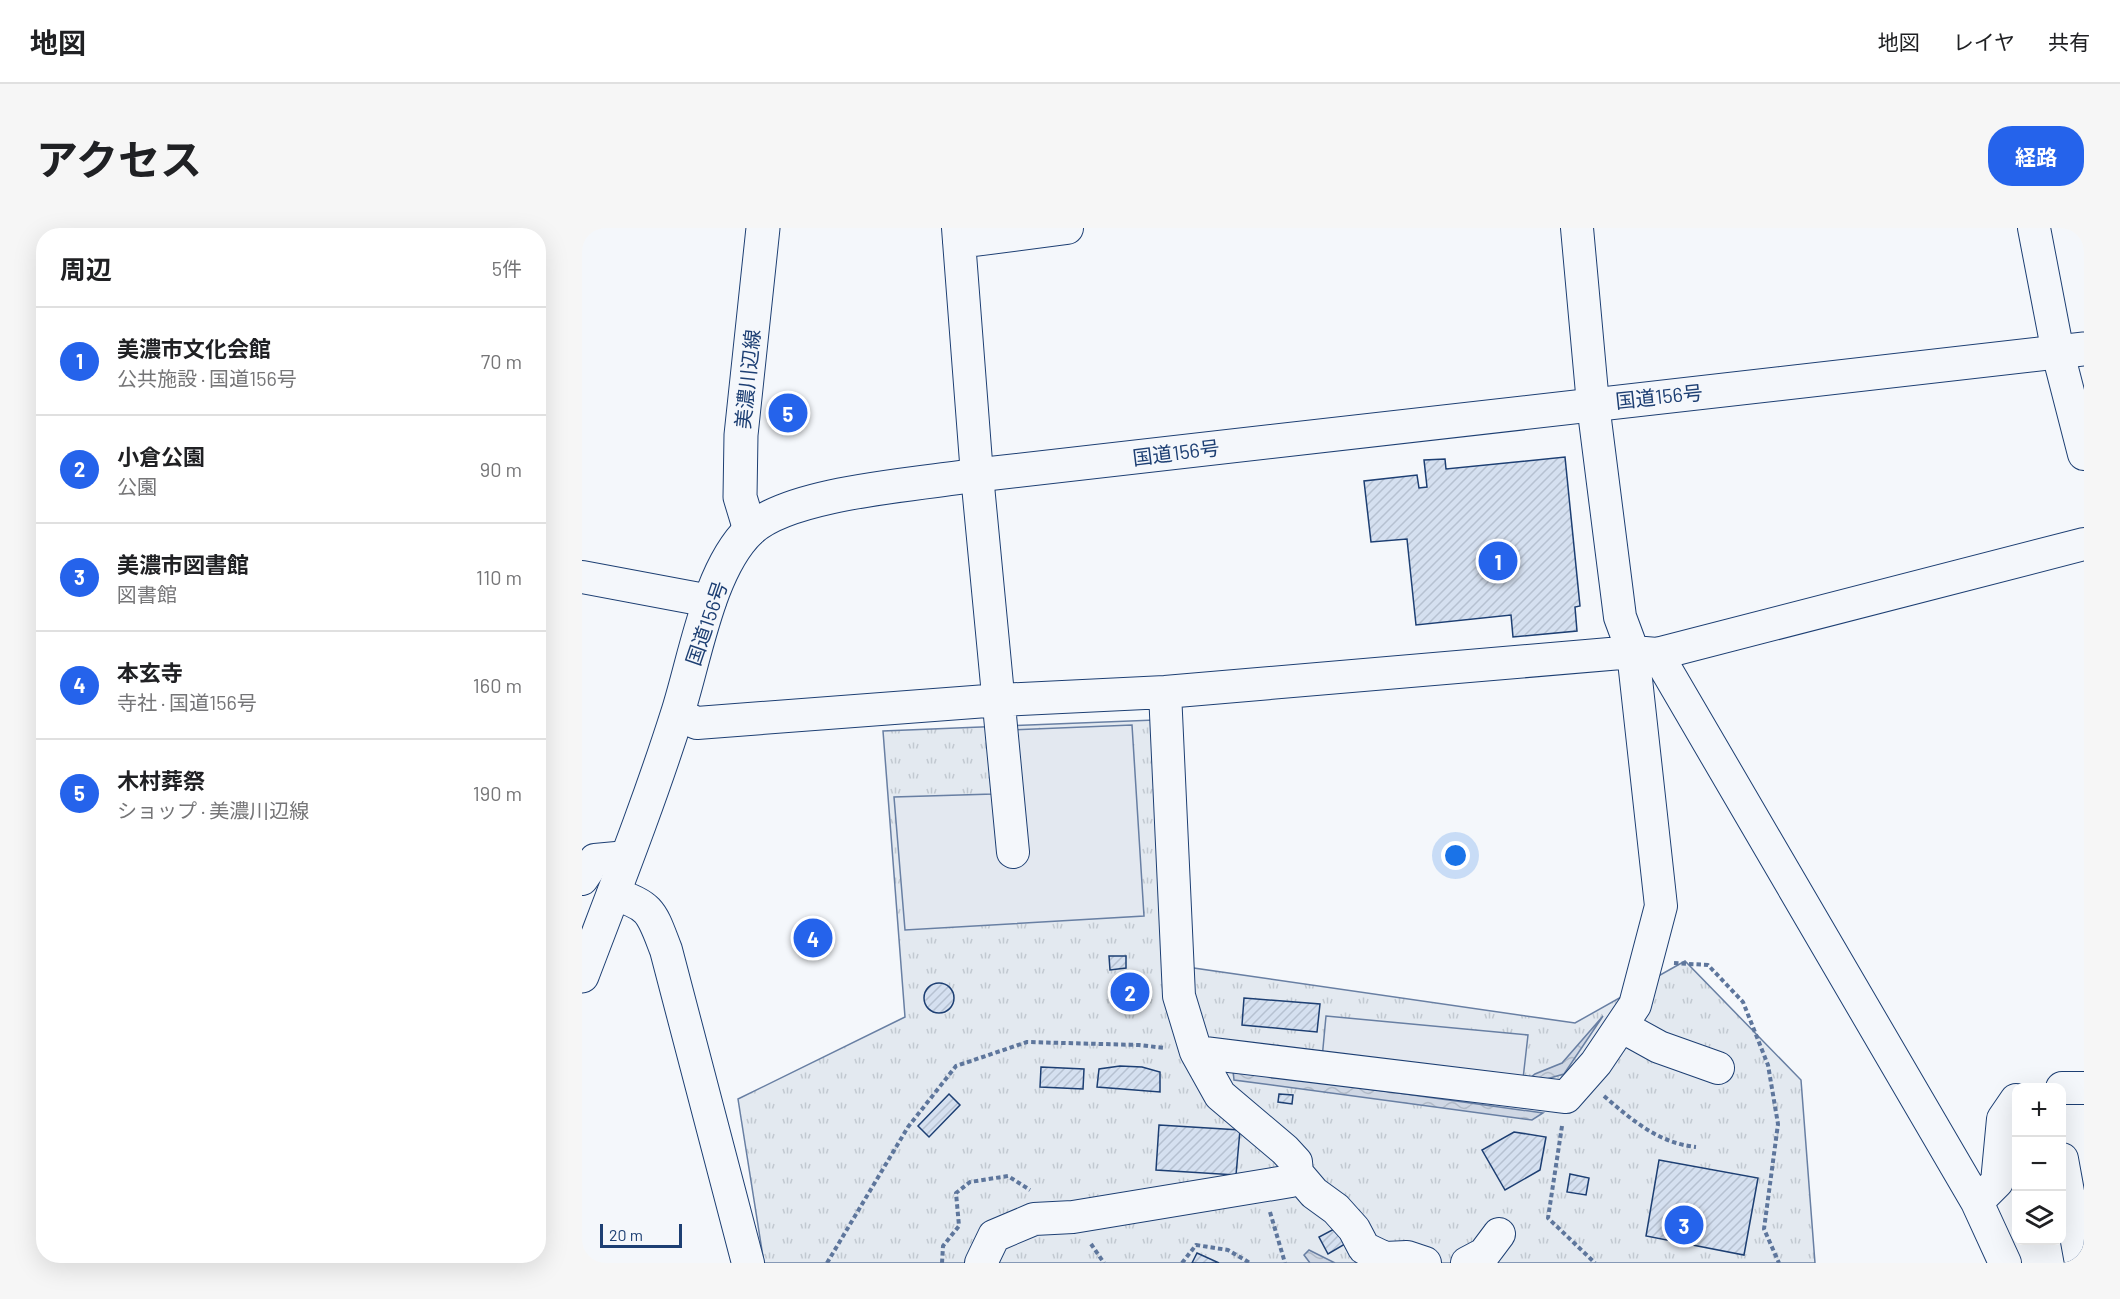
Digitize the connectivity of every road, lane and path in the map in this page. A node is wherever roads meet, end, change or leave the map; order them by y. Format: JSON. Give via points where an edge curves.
{"nodes":[{"id":1,"x":763,"y":228,"type":"edge"},
{"id":2,"x":1067,"y":228,"type":"edge"},
{"id":3,"x":1577,"y":228,"type":"edge"},
{"id":4,"x":2034,"y":228,"type":"edge"},
{"id":5,"x":959,"y":235,"type":"edge"},
{"id":6,"x":2071,"y":351,"type":"edge"},
{"id":7,"x":1593,"y":404,"type":"junction"},
{"id":8,"x":2084,"y":454,"type":"edge"},
{"id":9,"x":978,"y":475,"type":"junction"},
{"id":10,"x":750,"y":530,"type":"junction"},
{"id":11,"x":2084,"y":544,"type":"edge"},
{"id":12,"x":582,"y":577,"type":"edge"},
{"id":13,"x":710,"y":601,"type":"junction"},
{"id":14,"x":1645,"y":653,"type":"junction"},
{"id":15,"x":1165,"y":692,"type":"junction"},
{"id":16,"x":1000,"y":700,"type":"junction"},
{"id":17,"x":678,"y":715,"type":"junction"},
{"id":18,"x":1013,"y":852,"type":"dead end"},
{"id":19,"x":627,"y":856,"type":"junction"},
{"id":20,"x":582,"y":879,"type":"edge"},
{"id":21,"x":613,"y":894,"type":"junction"},
{"id":22,"x":1647,"y":961,"type":"junction"},
{"id":23,"x":582,"y":976,"type":"edge"},
{"id":24,"x":1621,"y":1026,"type":"junction"},
{"id":25,"x":1196,"y":1052,"type":"junction"},
{"id":26,"x":1718,"y":1068,"type":"dead end"},
{"id":27,"x":1575,"y":1087,"type":"junction"},
{"id":28,"x":2066,"y":1088,"type":"edge"},
{"id":29,"x":2084,"y":1088,"type":"edge"},
{"id":30,"x":2012,"y":1106,"type":"edge"},
{"id":31,"x":1696,"y":1147,"type":"dead end"},
{"id":32,"x":1297,"y":1173,"type":"junction"},
{"id":33,"x":2066,"y":1185,"type":"edge"},
{"id":34,"x":1262,"y":1186,"type":"junction"},
{"id":35,"x":1977,"y":1202,"type":"junction"},
{"id":36,"x":1499,"y":1234,"type":"dead end"},
{"id":37,"x":748,"y":1263,"type":"edge"},
{"id":38,"x":827,"y":1263,"type":"edge"},
{"id":39,"x":981,"y":1263,"type":"edge"},
{"id":40,"x":1182,"y":1263,"type":"edge"},
{"id":41,"x":1250,"y":1263,"type":"edge"},
{"id":42,"x":1286,"y":1263,"type":"edge"},
{"id":43,"x":1425,"y":1263,"type":"edge"},
{"id":44,"x":1467,"y":1263,"type":"edge"},
{"id":45,"x":1595,"y":1263,"type":"edge"},
{"id":46,"x":1779,"y":1263,"type":"edge"},
{"id":47,"x":2005,"y":1263,"type":"edge"},
{"id":48,"x":2081,"y":1263,"type":"edge"}],
"edges":[{"from":1,"to":10,"type":"main road","name":"美濃川辺線","via":[[741,435],[740,497]]},
{"from":2,"to":5,"type":"street"},
{"from":3,"to":7,"type":"street"},
{"from":4,"to":6,"type":"street"},
{"from":5,"to":9,"type":"street"},
{"from":6,"to":7,"type":"main road","name":"国道156号"},
{"from":6,"to":8,"type":"street"},
{"from":7,"to":9,"type":"main road","name":"国道156号"},
{"from":7,"to":14,"type":"street","via":[[1620,617]]},
{"from":9,"to":10,"type":"main road","name":"国道156号","via":[[816,499],[785,509]]},
{"from":9,"to":16,"type":"street"},
{"from":10,"to":13,"type":"main road","name":"国道156号","via":[[732,554]]},
{"from":11,"to":14,"type":"street"},
{"from":12,"to":13,"type":"street"},
{"from":13,"to":17,"type":"main road","name":"国道156号"},
{"from":14,"to":15,"type":"street"},
{"from":14,"to":22,"type":"street","via":[[1661,906]]},
{"from":14,"to":35,"type":"street"},
{"from":15,"to":16,"type":"street"},
{"from":15,"to":25,"type":"street","via":[[1179,996]]},
{"from":16,"to":17,"type":"street","via":[[697,723]]},
{"from":16,"to":18,"type":"street"},
{"from":17,"to":19,"type":"main road","name":"国道156号"},
{"from":19,"to":20,"type":"street","via":[[595,860]]},
{"from":19,"to":21,"type":"main road","name":"国道156号"},
{"from":21,"to":23,"type":"main road","name":"国道156号"},
{"from":21,"to":37,"type":"street","via":[[639,901],[654,920],[666,950]]},
{"from":22,"to":24,"type":"street","via":[[1635,1005]]},
{"from":22,"to":46,"type":"path","via":[[1708,965],[1743,1002],[1768,1065],[1778,1124],[1764,1229]]},
{"from":24,"to":26,"type":"street","via":[[1659,1047]]},
{"from":24,"to":27,"type":"street"},
{"from":25,"to":27,"type":"street"},
{"from":25,"to":32,"type":"street","via":[[1220,1095],[1285,1150],[1296,1162]]},
{"from":25,"to":38,"type":"path","via":[[1139,1045],[1027,1042],[956,1066],[908,1127]]},
{"from":27,"to":31,"type":"path","via":[[1676,1144]]},
{"from":27,"to":45,"type":"path","via":[[1548,1218]]},
{"from":28,"to":29,"type":"street"},
{"from":30,"to":35,"type":"street","via":[[2003,1119],[1997,1182]]},
{"from":32,"to":34,"type":"street","via":[[1291,1181]]},
{"from":32,"to":43,"type":"street","via":[[1354,1229],[1364,1248],[1386,1258],[1407,1257]]},
{"from":33,"to":48,"type":"street"},
{"from":34,"to":39,"type":"street","via":[[1073,1217],[1034,1219],[994,1236]]},
{"from":34,"to":42,"type":"path"},
{"from":35,"to":47,"type":"street"},
{"from":36,"to":44,"type":"street","via":[[1484,1254]]},
{"from":40,"to":41,"type":"path","via":[[1196,1245],[1228,1250]]}]}
